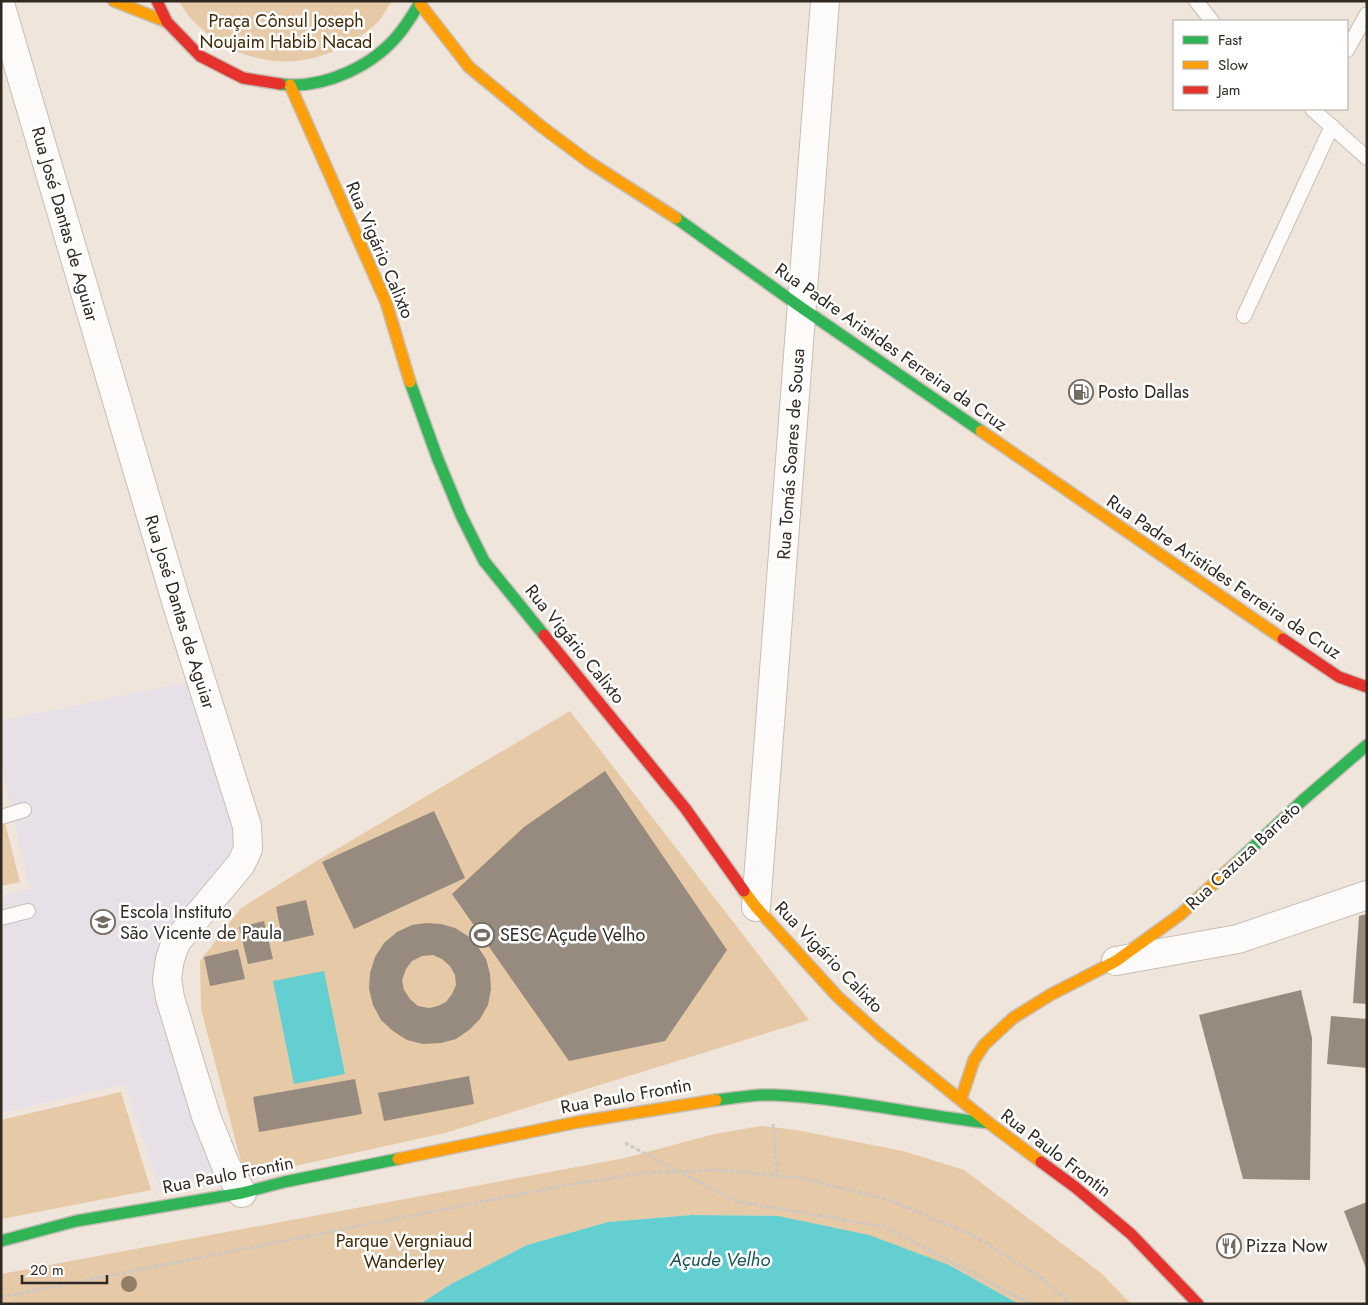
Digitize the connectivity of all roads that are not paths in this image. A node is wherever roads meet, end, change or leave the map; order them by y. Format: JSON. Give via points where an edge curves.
{"nodes":[{"id":1,"x":114,"y":1,"type":"edge"},
{"id":2,"x":156,"y":1,"type":"edge"},
{"id":3,"x":825,"y":1,"type":"edge"},
{"id":4,"x":1196,"y":1,"type":"edge"},
{"id":5,"x":420,"y":3,"type":"edge"},
{"id":6,"x":1,"y":7,"type":"edge"},
{"id":7,"x":1367,"y":14,"type":"edge"},
{"id":8,"x":1211,"y":20,"type":"edge"},
{"id":9,"x":167,"y":22,"type":"junction"},
{"id":10,"x":1348,"y":48,"type":"edge"},
{"id":11,"x":290,"y":85,"type":"junction"},
{"id":12,"x":1313,"y":110,"type":"edge"},
{"id":13,"x":1332,"y":126,"type":"junction"},
{"id":14,"x":1367,"y":158,"type":"edge"},
{"id":15,"x":802,"y":308,"type":"junction"},
{"id":16,"x":1244,"y":316,"type":"dead end"},
{"id":17,"x":1367,"y":687,"type":"edge"},
{"id":18,"x":1367,"y":745,"type":"edge"},
{"id":19,"x":24,"y":810,"type":"dead end"},
{"id":20,"x":1,"y":817,"type":"edge"},
{"id":21,"x":1367,"y":895,"type":"edge"},
{"id":22,"x":756,"y":907,"type":"junction"},
{"id":23,"x":28,"y":911,"type":"dead end"},
{"id":24,"x":1,"y":918,"type":"edge"},
{"id":25,"x":1116,"y":961,"type":"junction"},
{"id":26,"x":961,"y":1099,"type":"junction"},
{"id":27,"x":989,"y":1123,"type":"junction"},
{"id":28,"x":242,"y":1193,"type":"junction"},
{"id":29,"x":1,"y":1242,"type":"edge"},
{"id":30,"x":1198,"y":1304,"type":"edge"}],
"edges":[{"from":1,"to":9,"type":"main road"},
{"from":2,"to":9,"type":"main road"},
{"from":3,"to":15,"type":"street","name":"Rua Tomás Soares de Sousa"},
{"from":4,"to":8,"type":"lane"},
{"from":5,"to":11,"type":"main road","via":[[402,31],[379,54],[352,71],[322,81]]},
{"from":5,"to":15,"type":"main road","name":"Rua Padre Aristides Ferreira da Cruz","via":[[469,67],[542,127]]},
{"from":6,"to":28,"type":"street","name":"Rua José Dantas de Aguiar","via":[[174,592],[247,826],[248,849],[241,864],[176,942],[167,979],[172,1007],[206,1116],[226,1166]]},
{"from":7,"to":10,"type":"lane"},
{"from":9,"to":11,"type":"main road","via":[[200,56],[242,78]]},
{"from":11,"to":22,"type":"main road","name":"Rua Vigário Calixto","via":[[386,302],[437,457],[484,561],[685,808]]},
{"from":12,"to":13,"type":"lane"},
{"from":13,"to":14,"type":"lane"},
{"from":13,"to":16,"type":"lane"},
{"from":15,"to":17,"type":"main road","name":"Rua Padre Aristides Ferreira da Cruz","via":[[1339,677]]},
{"from":15,"to":22,"type":"street","name":"Rua Tomás Soares de Sousa"},
{"from":18,"to":25,"type":"main road","name":"Rua Cazuza Barreto","via":[[1181,914]]},
{"from":19,"to":20,"type":"lane"},
{"from":21,"to":25,"type":"street","name":"Rua Cazuza Barreto","via":[[1238,939]]},
{"from":22,"to":26,"type":"main road","name":"Rua Vigário Calixto","via":[[838,997]]},
{"from":23,"to":24,"type":"lane"},
{"from":25,"to":26,"type":"main road","name":"Rua Cazuza Barreto","via":[[1013,1018],[984,1045],[974,1060]]},
{"from":26,"to":27,"type":"main road","name":"Rua Vigário Calixto"},
{"from":27,"to":28,"type":"main road","name":"Rua Paulo Frontin","via":[[828,1099],[771,1096],[703,1101],[578,1122]]},
{"from":27,"to":30,"type":"main road","name":"Rua Paulo Frontin","via":[[1075,1187],[1131,1234]]},
{"from":28,"to":29,"type":"main road","name":"Rua Paulo Frontin","via":[[76,1222]]}]}
